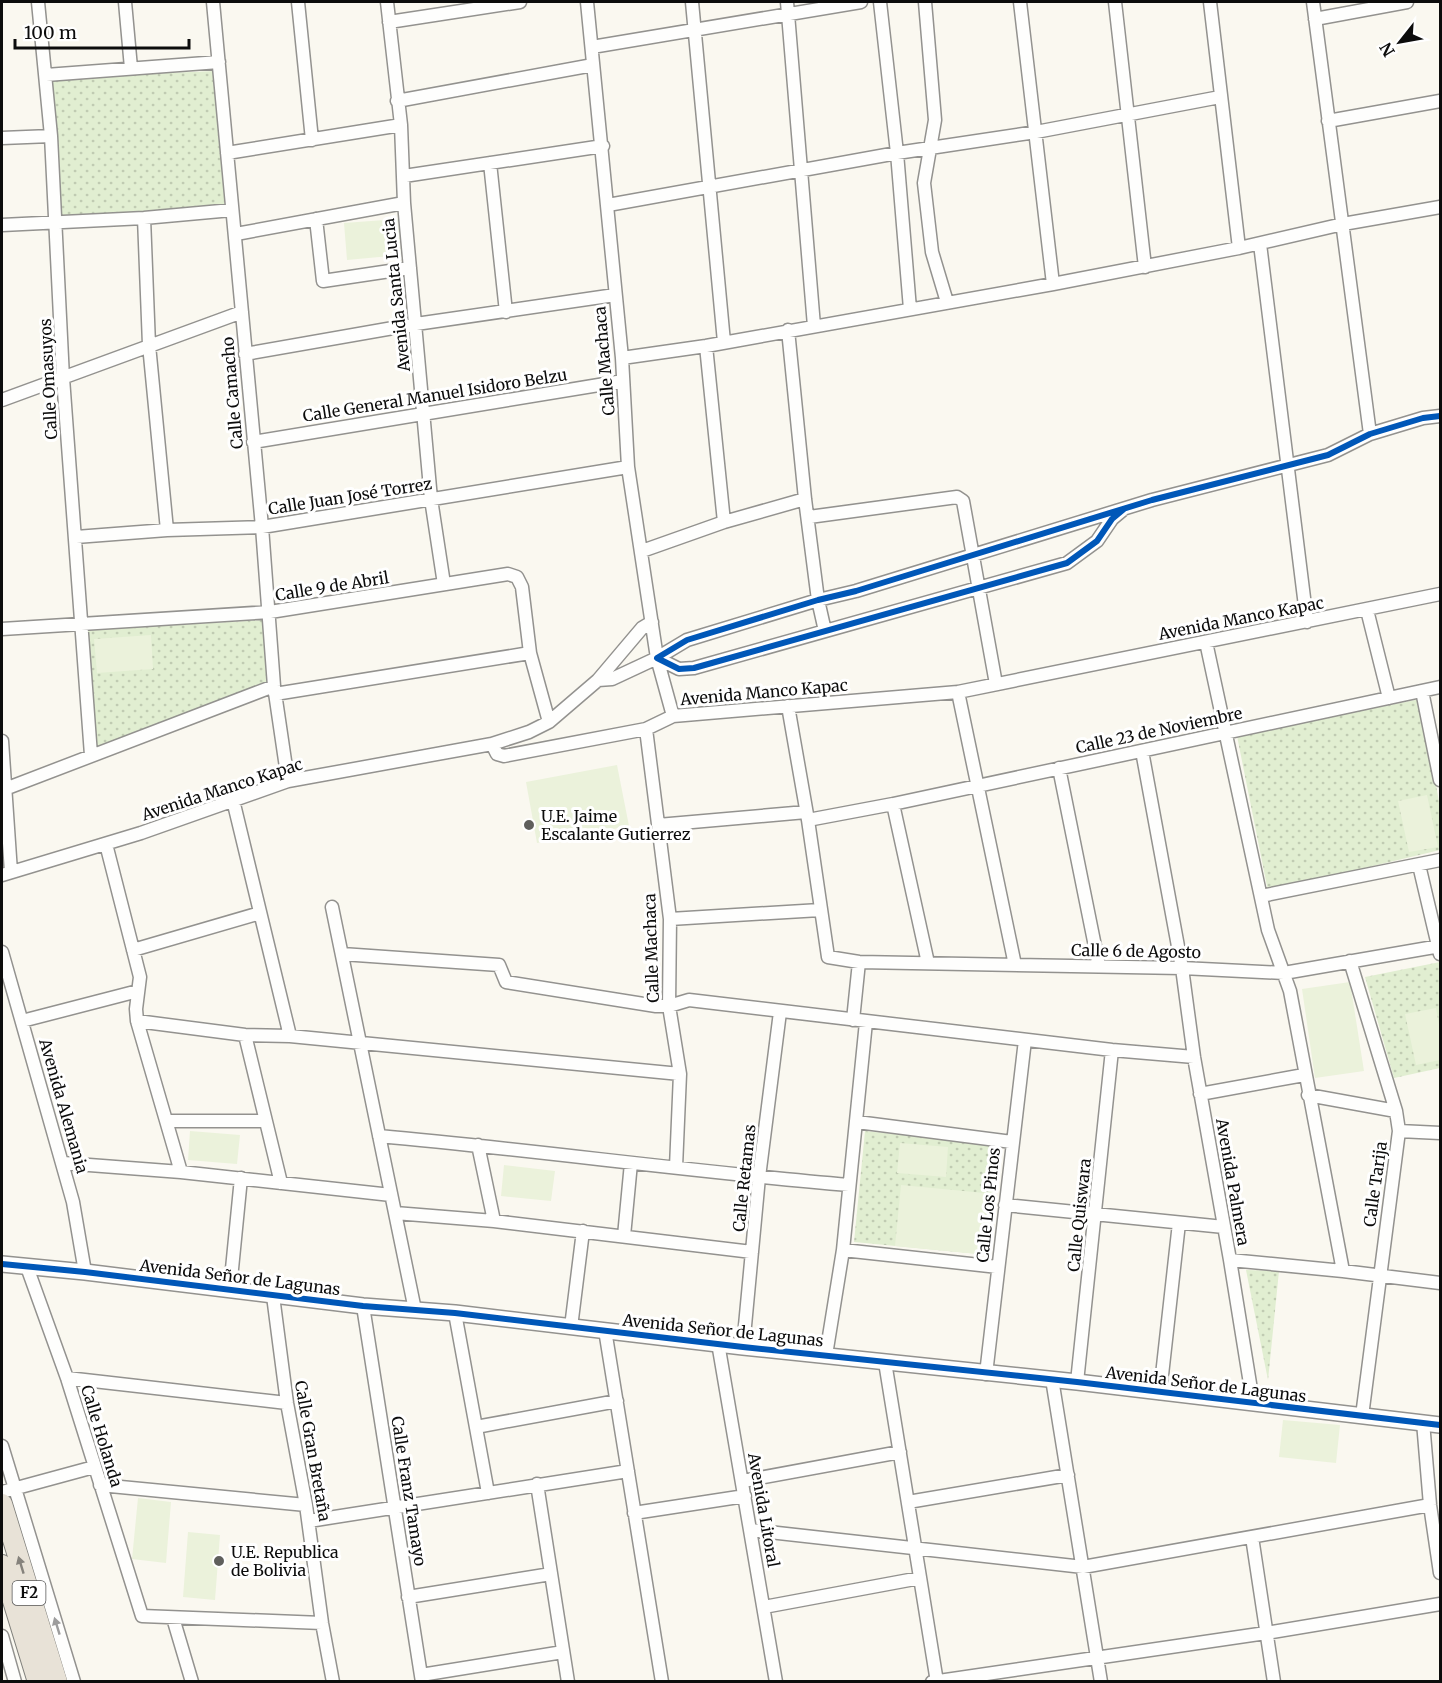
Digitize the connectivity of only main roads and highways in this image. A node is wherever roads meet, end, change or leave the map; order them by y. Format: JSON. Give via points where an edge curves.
{"nodes":[{"id":1,"x":2,"y":1504,"type":"edge"},
{"id":2,"x":2,"y":1566,"type":"edge"},
{"id":3,"x":38,"y":1682,"type":"edge"},
{"id":4,"x":57,"y":1682,"type":"edge"}],
"edges":[{"from":4,"to":1,"type":"highway","number":"F2","one_way":true},
{"from":2,"to":3,"type":"highway","number":"F2"}]}
